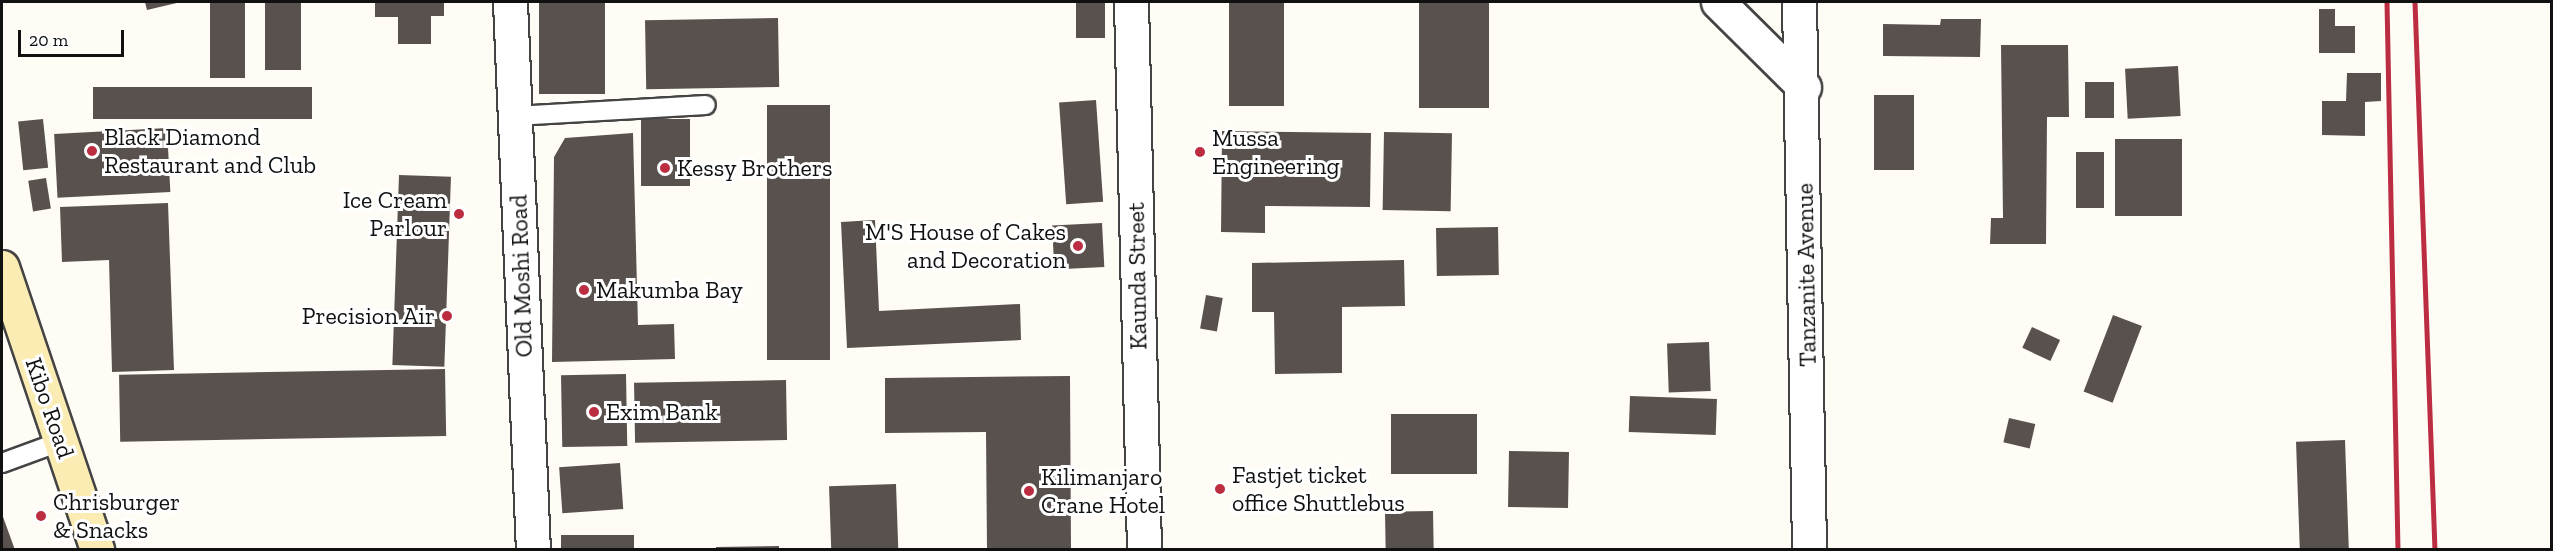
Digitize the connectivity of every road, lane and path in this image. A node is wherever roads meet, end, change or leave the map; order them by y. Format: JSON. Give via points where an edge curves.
{"nodes":[{"id":1,"x":510,"y":2,"type":"edge"},
{"id":2,"x":1131,"y":2,"type":"edge"},
{"id":3,"x":1718,"y":2,"type":"edge"},
{"id":4,"x":1799,"y":2,"type":"edge"},
{"id":5,"x":1804,"y":87,"type":"junction"},
{"id":6,"x":706,"y":105,"type":"dead end"},
{"id":7,"x":515,"y":116,"type":"junction"},
{"id":8,"x":2,"y":267,"type":"edge"},
{"id":9,"x":62,"y":441,"type":"junction"},
{"id":10,"x":2,"y":463,"type":"edge"},
{"id":11,"x":98,"y":549,"type":"edge"},
{"id":12,"x":533,"y":549,"type":"edge"},
{"id":13,"x":1144,"y":549,"type":"edge"},
{"id":14,"x":1809,"y":549,"type":"edge"}],
"edges":[{"from":1,"to":7,"type":"street","name":"Old Moshi Road"},
{"from":2,"to":13,"type":"street","name":"Kaunda Street"},
{"from":3,"to":5,"type":"street"},
{"from":4,"to":5,"type":"street","name":"Tanzanite Avenue"},
{"from":5,"to":14,"type":"street","name":"Tanzanite Avenue"},
{"from":6,"to":7,"type":"lane"},
{"from":7,"to":12,"type":"street","name":"Old Moshi Road"},
{"from":8,"to":9,"type":"main road","name":"Kibo Road"},
{"from":9,"to":10,"type":"lane"},
{"from":9,"to":11,"type":"main road","name":"Kibo Road"}]}
